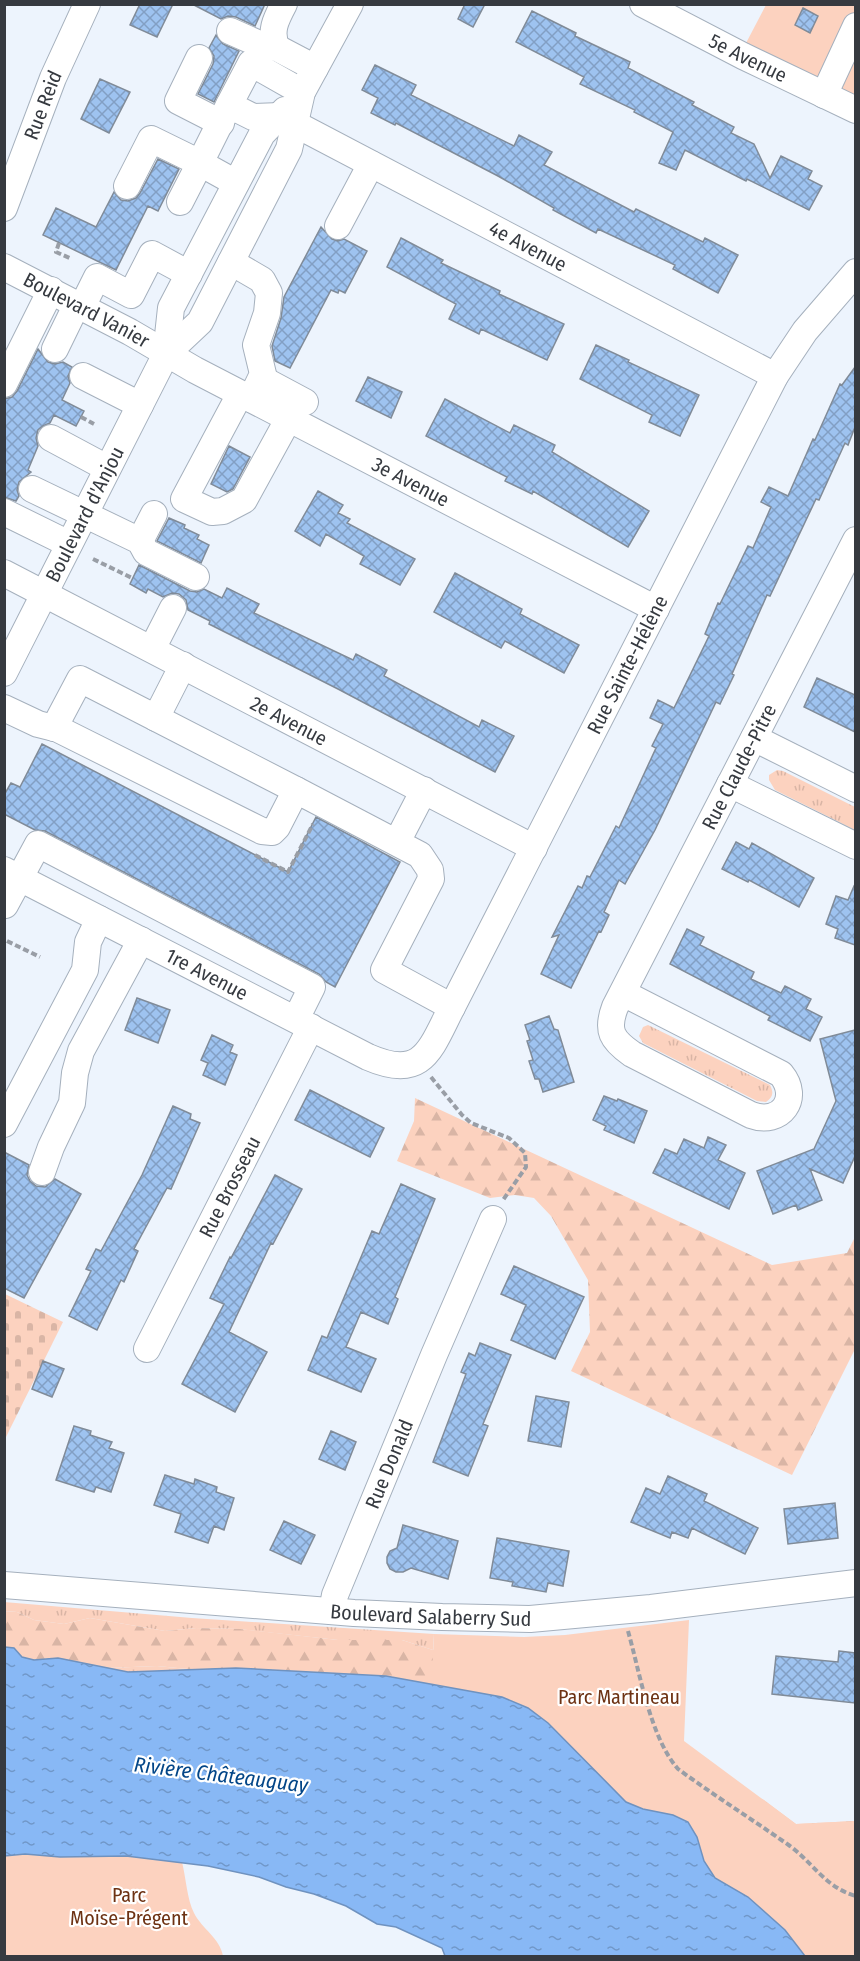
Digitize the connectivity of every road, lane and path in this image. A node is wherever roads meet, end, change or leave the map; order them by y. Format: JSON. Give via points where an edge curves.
{"nodes":[{"id":1,"x":87,"y":4,"type":"edge"},
{"id":2,"x":284,"y":4,"type":"edge"},
{"id":3,"x":643,"y":4,"type":"edge"},
{"id":4,"x":341,"y":8,"type":"edge"},
{"id":5,"x":855,"y":26,"type":"edge"},
{"id":6,"x":230,"y":31,"type":"dead end"},
{"id":7,"x":277,"y":48,"type":"junction"},
{"id":8,"x":199,"y":58,"type":"dead end"},
{"id":9,"x":315,"y":68,"type":"junction"},
{"id":10,"x":303,"y":92,"type":"junction"},
{"id":11,"x":824,"y":95,"type":"junction"},
{"id":12,"x":855,"y":110,"type":"edge"},
{"id":13,"x":225,"y":114,"type":"junction"},
{"id":14,"x":288,"y":120,"type":"junction"},
{"id":15,"x":200,"y":164,"type":"junction"},
{"id":16,"x":371,"y":164,"type":"junction"},
{"id":17,"x":237,"y":183,"type":"junction"},
{"id":18,"x":127,"y":186,"type":"dead end"},
{"id":19,"x":180,"y":202,"type":"dead end"},
{"id":20,"x":4,"y":208,"type":"edge"},
{"id":21,"x":338,"y":226,"type":"dead end"},
{"id":22,"x":59,"y":243,"type":"dead end"},
{"id":23,"x":72,"y":259,"type":"dead end"},
{"id":24,"x":231,"y":262,"type":"junction"},
{"id":25,"x":4,"y":267,"type":"edge"},
{"id":26,"x":855,"y":272,"type":"edge"},
{"id":27,"x":189,"y":274,"type":"junction"},
{"id":28,"x":51,"y":290,"type":"junction"},
{"id":29,"x":80,"y":305,"type":"junction"},
{"id":30,"x":55,"y":349,"type":"dead end"},
{"id":31,"x":166,"y":354,"type":"junction"},
{"id":32,"x":83,"y":376,"type":"dead end"},
{"id":33,"x":775,"y":376,"type":"junction"},
{"id":34,"x":4,"y":384,"type":"edge"},
{"id":35,"x":251,"y":391,"type":"junction"},
{"id":36,"x":140,"y":405,"type":"junction"},
{"id":37,"x":297,"y":410,"type":"junction"},
{"id":38,"x":81,"y":417,"type":"dead end"},
{"id":39,"x":94,"y":424,"type":"dead end"},
{"id":40,"x":51,"y":438,"type":"dead end"},
{"id":41,"x":107,"y":468,"type":"junction"},
{"id":42,"x":32,"y":489,"type":"dead end"},
{"id":43,"x":4,"y":512,"type":"edge"},
{"id":44,"x":84,"y":513,"type":"junction"},
{"id":45,"x":154,"y":514,"type":"dead end"},
{"id":46,"x":855,"y":540,"type":"edge"},
{"id":47,"x":140,"y":542,"type":"junction"},
{"id":48,"x":69,"y":544,"type":"junction"},
{"id":49,"x":93,"y":559,"type":"dead end"},
{"id":50,"x":4,"y":573,"type":"edge"},
{"id":51,"x":195,"y":577,"type":"dead end"},
{"id":52,"x":132,"y":578,"type":"dead end"},
{"id":53,"x":44,"y":594,"type":"junction"},
{"id":54,"x":173,"y":608,"type":"dead end"},
{"id":55,"x":656,"y":609,"type":"junction"},
{"id":56,"x":152,"y":649,"type":"junction"},
{"id":57,"x":7,"y":663,"type":"edge"},
{"id":58,"x":183,"y":665,"type":"junction"},
{"id":59,"x":4,"y":708,"type":"edge"},
{"id":60,"x":156,"y":718,"type":"junction"},
{"id":61,"x":54,"y":728,"type":"junction"},
{"id":62,"x":754,"y":738,"type":"junction"},
{"id":63,"x":730,"y":784,"type":"junction"},
{"id":64,"x":855,"y":789,"type":"edge"},
{"id":65,"x":296,"y":790,"type":"junction"},
{"id":66,"x":424,"y":790,"type":"junction"},
{"id":67,"x":397,"y":842,"type":"junction"},
{"id":68,"x":855,"y":846,"type":"edge"},
{"id":69,"x":534,"y":848,"type":"junction"},
{"id":70,"x":12,"y":874,"type":"edge"},
{"id":71,"x":5,"y":905,"type":"edge"},
{"id":72,"x":99,"y":919,"type":"junction"},
{"id":73,"x":141,"y":940,"type":"junction"},
{"id":74,"x":7,"y":941,"type":"dead end"},
{"id":75,"x":40,"y":957,"type":"dead end"},
{"id":76,"x":623,"y":993,"type":"junction"},
{"id":77,"x":452,"y":1007,"type":"junction"},
{"id":78,"x":303,"y":1023,"type":"junction"},
{"id":79,"x":421,"y":1068,"type":"junction"},
{"id":80,"x":4,"y":1124,"type":"edge"},
{"id":81,"x":42,"y":1173,"type":"dead end"},
{"id":82,"x":493,"y":1219,"type":"joint"},
{"id":83,"x":147,"y":1349,"type":"dead end"},
{"id":84,"x":855,"y":1583,"type":"edge"},
{"id":85,"x":4,"y":1585,"type":"edge"},
{"id":86,"x":332,"y":1611,"type":"junction"},
{"id":87,"x":627,"y":1628,"type":"dead end"},
{"id":88,"x":855,"y":1896,"type":"edge"}],
"edges":[{"from":1,"to":20,"type":"street","name":"Rue Reid","via":[[53,78]]},
{"from":2,"to":7,"type":"street","via":[[273,29]]},
{"from":3,"to":11,"type":"street","name":"5e Avenue"},
{"from":4,"to":9,"type":"street","name":"Boulevard d'Anjou"},
{"from":5,"to":11,"type":"street"},
{"from":6,"to":7,"type":"street"},
{"from":7,"to":9,"type":"street"},
{"from":8,"to":13,"type":"street","via":[[178,101]]},
{"from":9,"to":10,"type":"street","name":"Boulevard d'Anjou"},
{"from":10,"to":13,"type":"street","via":[[251,63]]},
{"from":10,"to":14,"type":"street","name":"Boulevard d'Anjou"},
{"from":11,"to":12,"type":"street","name":"5e Avenue"},
{"from":13,"to":14,"type":"street"},
{"from":13,"to":15,"type":"street"},
{"from":14,"to":16,"type":"street","name":"4e Avenue"},
{"from":14,"to":17,"type":"street","name":"Boulevard d'Anjou","via":[[262,134]]},
{"from":14,"to":24,"type":"street","name":"Boulevard d'Anjou","via":[[289,149]]},
{"from":15,"to":17,"type":"street"},
{"from":15,"to":18,"type":"street","via":[[151,139]]},
{"from":15,"to":19,"type":"street"},
{"from":16,"to":21,"type":"street"},
{"from":16,"to":33,"type":"street","name":"4e Avenue"},
{"from":17,"to":27,"type":"street","name":"Boulevard d'Anjou"},
{"from":22,"to":23,"type":"path","via":[[56,252]]},
{"from":24,"to":31,"type":"street","name":"Boulevard d'Anjou","via":[[200,322]]},
{"from":24,"to":35,"type":"street","via":[[262,280],[270,299],[256,345],[263,374]]},
{"from":25,"to":28,"type":"street","name":"Boulevard Vanier"},
{"from":26,"to":33,"type":"street","name":"Rue Sainte-Hélène","via":[[805,332]]},
{"from":27,"to":29,"type":"street","via":[[152,254],[130,295],[97,277]]},
{"from":27,"to":31,"type":"street","name":"Boulevard d'Anjou","via":[[171,308]]},
{"from":28,"to":29,"type":"street","name":"Boulevard Vanier"},
{"from":28,"to":34,"type":"street"},
{"from":29,"to":30,"type":"street"},
{"from":29,"to":31,"type":"street","name":"Boulevard Vanier"},
{"from":31,"to":35,"type":"street","name":"3e Avenue"},
{"from":31,"to":36,"type":"street","name":"Boulevard d'Anjou"},
{"from":32,"to":36,"type":"street"},
{"from":33,"to":55,"type":"street","name":"Rue Sainte-Hélène"},
{"from":35,"to":37,"type":"street","name":"3e Avenue"},
{"from":35,"to":37,"type":"street","via":[[184,500],[212,512],[244,500]]},
{"from":36,"to":41,"type":"street","name":"Boulevard d'Anjou"},
{"from":37,"to":55,"type":"street","name":"3e Avenue"},
{"from":38,"to":39,"type":"path"},
{"from":40,"to":41,"type":"street"},
{"from":41,"to":44,"type":"street","name":"Boulevard d'Anjou"},
{"from":42,"to":44,"type":"street"},
{"from":43,"to":48,"type":"street"},
{"from":44,"to":47,"type":"street"},
{"from":44,"to":48,"type":"street","name":"Boulevard d'Anjou"},
{"from":45,"to":47,"type":"street"},
{"from":46,"to":62,"type":"street","name":"Rue Claude-Pitre"},
{"from":47,"to":51,"type":"street","via":[[146,552]]},
{"from":48,"to":53,"type":"street","name":"Boulevard d'Anjou"},
{"from":49,"to":52,"type":"path"},
{"from":50,"to":53,"type":"street","name":"2e Avenue"},
{"from":53,"to":56,"type":"street","name":"2e Avenue"},
{"from":53,"to":57,"type":"street","name":"Boulevard d'Anjou"},
{"from":54,"to":56,"type":"street"},
{"from":55,"to":69,"type":"street","name":"Rue Sainte-Hélène"},
{"from":56,"to":58,"type":"street","name":"2e Avenue"},
{"from":58,"to":60,"type":"street"},
{"from":58,"to":66,"type":"street","name":"2e Avenue"},
{"from":59,"to":61,"type":"street"},
{"from":60,"to":61,"type":"street","via":[[80,679]]},
{"from":60,"to":65,"type":"street"},
{"from":61,"to":65,"type":"street","via":[[268,833],[277,826]]},
{"from":62,"to":63,"type":"street","name":"Rue Claude-Pitre"},
{"from":62,"to":64,"type":"street"},
{"from":63,"to":68,"type":"street"},
{"from":63,"to":76,"type":"street","name":"Rue Claude-Pitre"},
{"from":65,"to":67,"type":"street"},
{"from":66,"to":67,"type":"street"},
{"from":66,"to":69,"type":"street","name":"2e Avenue"},
{"from":67,"to":77,"type":"street","via":[[420,855],[431,879],[384,970]]},
{"from":69,"to":77,"type":"street","name":"Rue Sainte-Hélène"},
{"from":70,"to":71,"type":"street"},
{"from":70,"to":72,"type":"street","name":"1re Avenue"},
{"from":70,"to":78,"type":"street","name":"Rue Brosseau","via":[[38,844],[312,987]]},
{"from":72,"to":73,"type":"street","name":"1re Avenue"},
{"from":72,"to":80,"type":"street","via":[[88,942],[85,970]]},
{"from":73,"to":78,"type":"street","name":"1re Avenue"},
{"from":73,"to":81,"type":"street","via":[[81,1051],[72,1103]]},
{"from":74,"to":75,"type":"path"},
{"from":76,"to":76,"type":"street","name":"Rue Claude-Pitre","via":[[610,1026],[615,1040],[632,1054],[760,1119],[777,1116],[786,1105],[789,1090],[781,1074]]},
{"from":77,"to":79,"type":"street","name":"Rue Sainte-Hélène","via":[[421,1059]]},
{"from":78,"to":79,"type":"street","name":"1re Avenue","via":[[381,1063]]},
{"from":78,"to":83,"type":"street","name":"Rue Brosseau"},
{"from":79,"to":82,"type":"path","via":[[471,1123],[509,1138],[525,1153],[526,1167]]},
{"from":82,"to":86,"type":"street","name":"Rue Donald","via":[[335,1595]]},
{"from":84,"to":86,"type":"street","name":"Boulevard Salaberry Sud","via":[[558,1617],[442,1617]]},
{"from":85,"to":86,"type":"street","name":"Boulevard Salaberry Sud"},
{"from":87,"to":88,"type":"path","via":[[658,1740],[667,1757],[678,1769],[792,1847],[824,1880]]}]}
